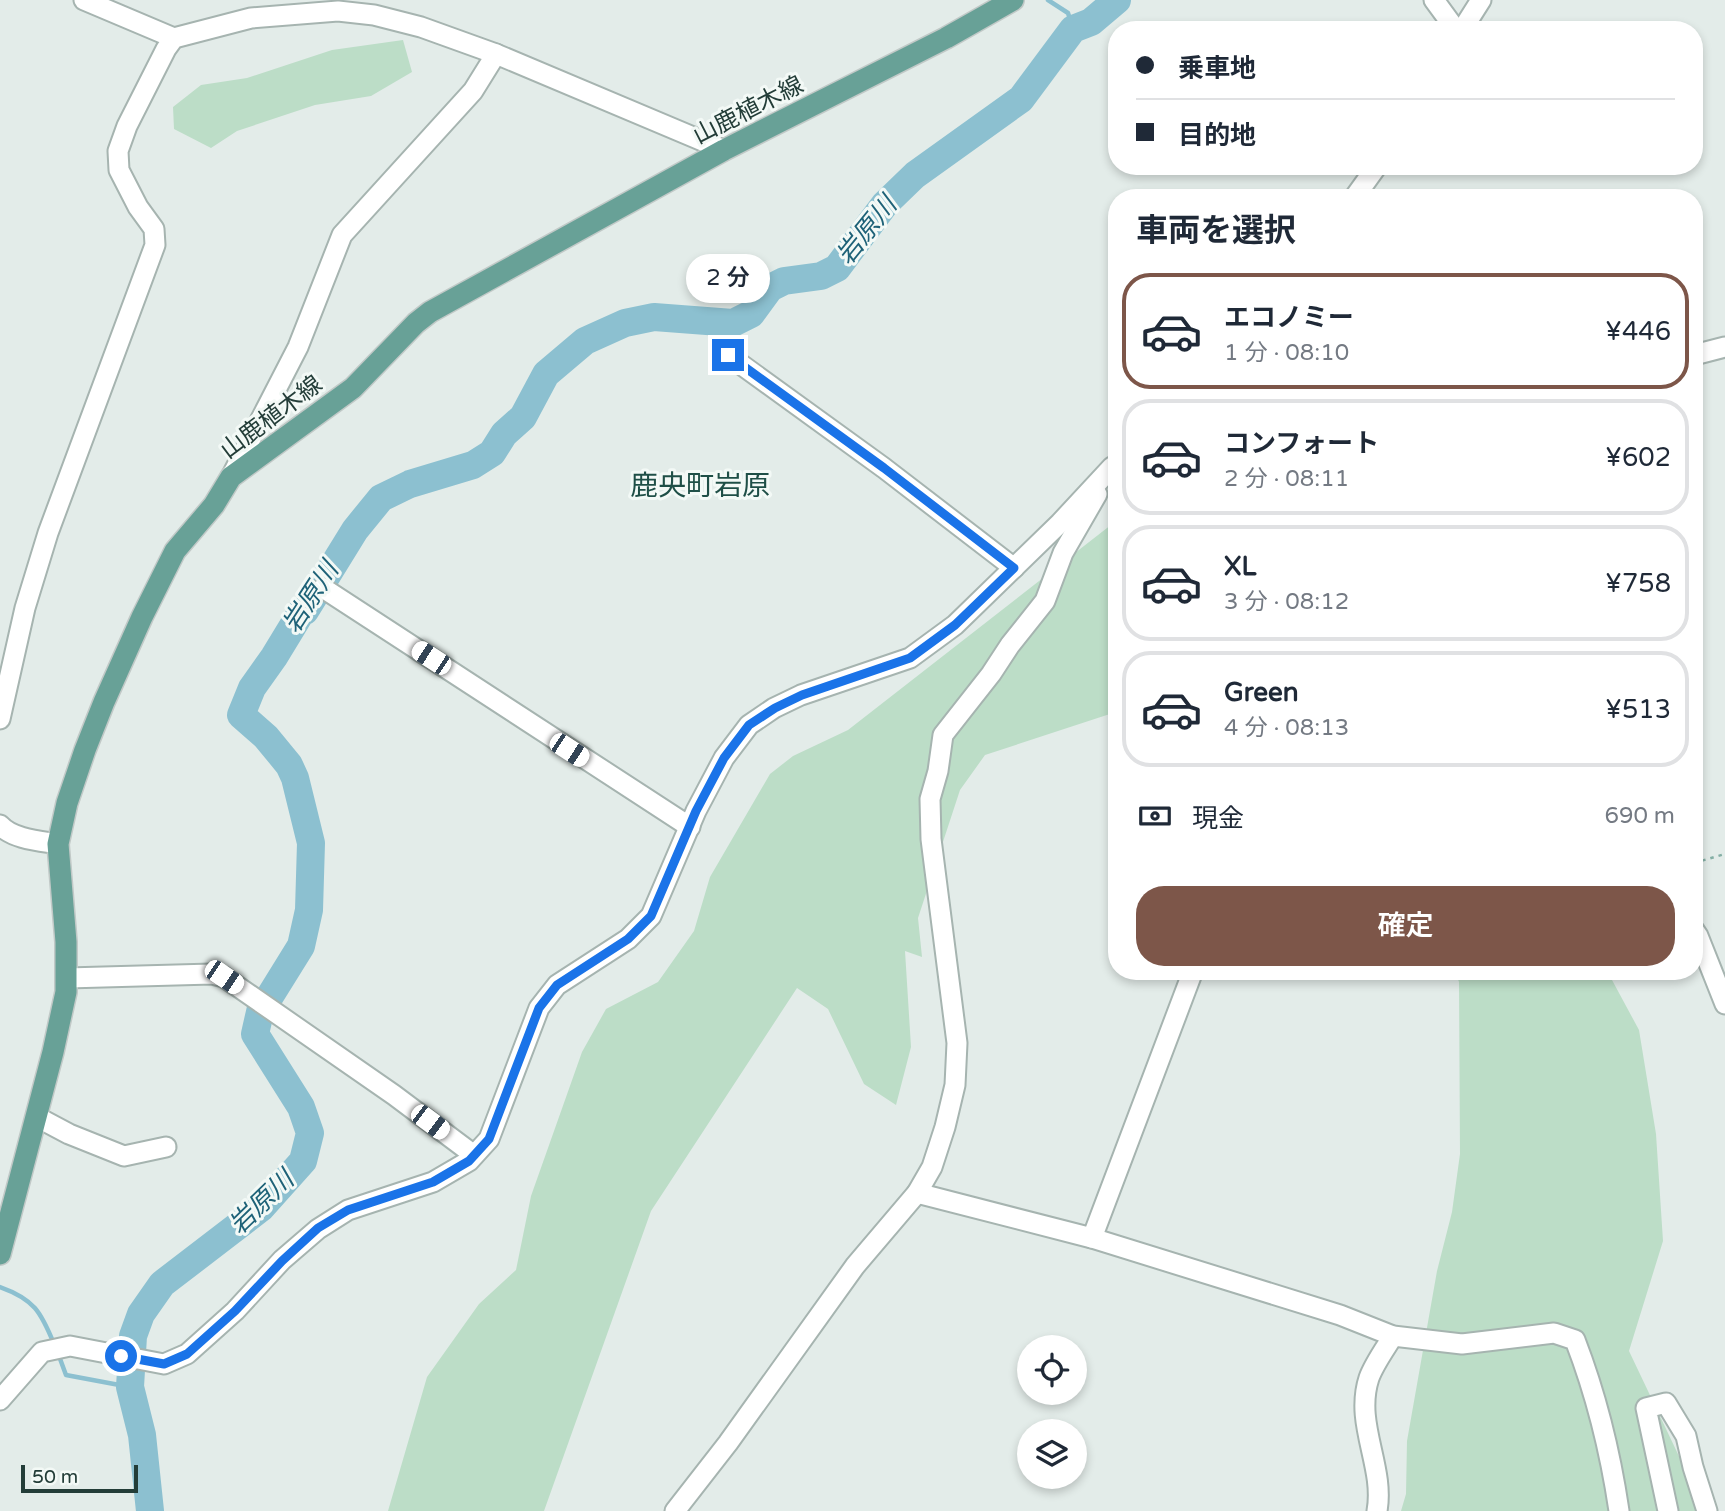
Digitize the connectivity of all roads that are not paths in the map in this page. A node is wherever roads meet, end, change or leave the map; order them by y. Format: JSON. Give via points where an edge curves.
{"nodes":[{"id":1,"x":84,"y":0,"type":"edge"},
{"id":2,"x":1013,"y":0,"type":"edge"},
{"id":3,"x":1434,"y":0,"type":"edge"},
{"id":4,"x":1481,"y":0,"type":"edge"},
{"id":5,"x":1449,"y":21,"type":"edge"},
{"id":6,"x":1468,"y":21,"type":"edge"},
{"id":7,"x":174,"y":38,"type":"junction"},
{"id":8,"x":496,"y":54,"type":"junction"},
{"id":9,"x":724,"y":150,"type":"junction"},
{"id":10,"x":1725,"y":347,"type":"edge"},
{"id":11,"x":1703,"y":353,"type":"edge"},
{"id":12,"x":728,"y":355,"type":"dead end"},
{"id":13,"x":1108,"y":471,"type":"edge"},
{"id":14,"x":1108,"y":475,"type":"edge"},
{"id":15,"x":231,"y":477,"type":"junction"},
{"id":16,"x":1014,"y":568,"type":"junction"},
{"id":17,"x":323,"y":588,"type":"dead end"},
{"id":18,"x":0,"y":719,"type":"edge"},
{"id":19,"x":690,"y":828,"type":"junction"},
{"id":20,"x":1,"y":829,"type":"edge"},
{"id":21,"x":58,"y":844,"type":"junction"},
{"id":22,"x":1703,"y":951,"type":"edge"},
{"id":23,"x":67,"y":978,"type":"junction"},
{"id":24,"x":1190,"y":980,"type":"edge"},
{"id":25,"x":1725,"y":1004,"type":"edge"},
{"id":26,"x":37,"y":1117,"type":"junction"},
{"id":27,"x":166,"y":1147,"type":"dead end"},
{"id":28,"x":474,"y":1156,"type":"junction"},
{"id":29,"x":917,"y":1193,"type":"junction"},
{"id":30,"x":1092,"y":1238,"type":"junction"},
{"id":31,"x":0,"y":1254,"type":"edge"},
{"id":32,"x":1393,"y":1336,"type":"junction"},
{"id":33,"x":0,"y":1400,"type":"edge"},
{"id":34,"x":682,"y":1508,"type":"edge"},
{"id":35,"x":1377,"y":1511,"type":"edge"},
{"id":36,"x":1619,"y":1511,"type":"edge"},
{"id":37,"x":1668,"y":1511,"type":"edge"},
{"id":38,"x":1707,"y":1511,"type":"edge"}],
"edges":[{"from":1,"to":7,"type":"street"},
{"from":2,"to":9,"type":"main road","name":"山鹿植木線"},
{"from":3,"to":5,"type":"street"},
{"from":4,"to":6,"type":"street"},
{"from":7,"to":8,"type":"street","via":[[251,18],[338,11],[421,27]]},
{"from":7,"to":18,"type":"street","via":[[118,150],[119,170],[154,229],[156,245],[48,533],[25,608]]},
{"from":8,"to":9,"type":"street"},
{"from":8,"to":15,"type":"street","via":[[473,91],[342,235],[298,347]]},
{"from":9,"to":15,"type":"main road","name":"山鹿植木線","via":[[430,312],[353,388]]},
{"from":10,"to":11,"type":"street"},
{"from":12,"to":16,"type":"street"},
{"from":13,"to":16,"type":"street"},
{"from":14,"to":29,"type":"street","via":[[1063,554],[1045,601],[943,735],[930,799],[931,839],[957,1043],[955,1085],[932,1167]]},
{"from":15,"to":21,"type":"main road","name":"山鹿植木線","via":[[175,551],[142,617],[85,750]]},
{"from":16,"to":19,"type":"street","via":[[955,625],[910,658],[802,695],[749,725],[724,758]]},
{"from":17,"to":19,"type":"street"},
{"from":19,"to":28,"type":"street","via":[[651,916],[628,939],[557,985],[539,1008],[489,1139]]},
{"from":20,"to":21,"type":"street"},
{"from":21,"to":23,"type":"main road","name":"山鹿植木線"},
{"from":22,"to":25,"type":"street"},
{"from":23,"to":26,"type":"main road","name":"山鹿植木線"},
{"from":23,"to":28,"type":"street","via":[[224,977]]},
{"from":24,"to":30,"type":"street"},
{"from":26,"to":27,"type":"street","via":[[124,1156]]},
{"from":26,"to":31,"type":"main road","name":"山鹿植木線"},
{"from":28,"to":33,"type":"street","via":[[433,1182],[348,1210],[318,1228],[187,1354],[164,1364],[70,1346],[42,1352]]},
{"from":29,"to":30,"type":"street"},
{"from":29,"to":34,"type":"street","via":[[855,1266]]},
{"from":30,"to":32,"type":"street"},
{"from":32,"to":35,"type":"street","via":[[1369,1377],[1364,1403],[1364,1422],[1379,1482]]},
{"from":32,"to":36,"type":"street","via":[[1462,1344],[1553,1333],[1574,1340],[1609,1449]]},
{"from":37,"to":38,"type":"street","via":[[1646,1408],[1666,1403],[1686,1436]]}]}
